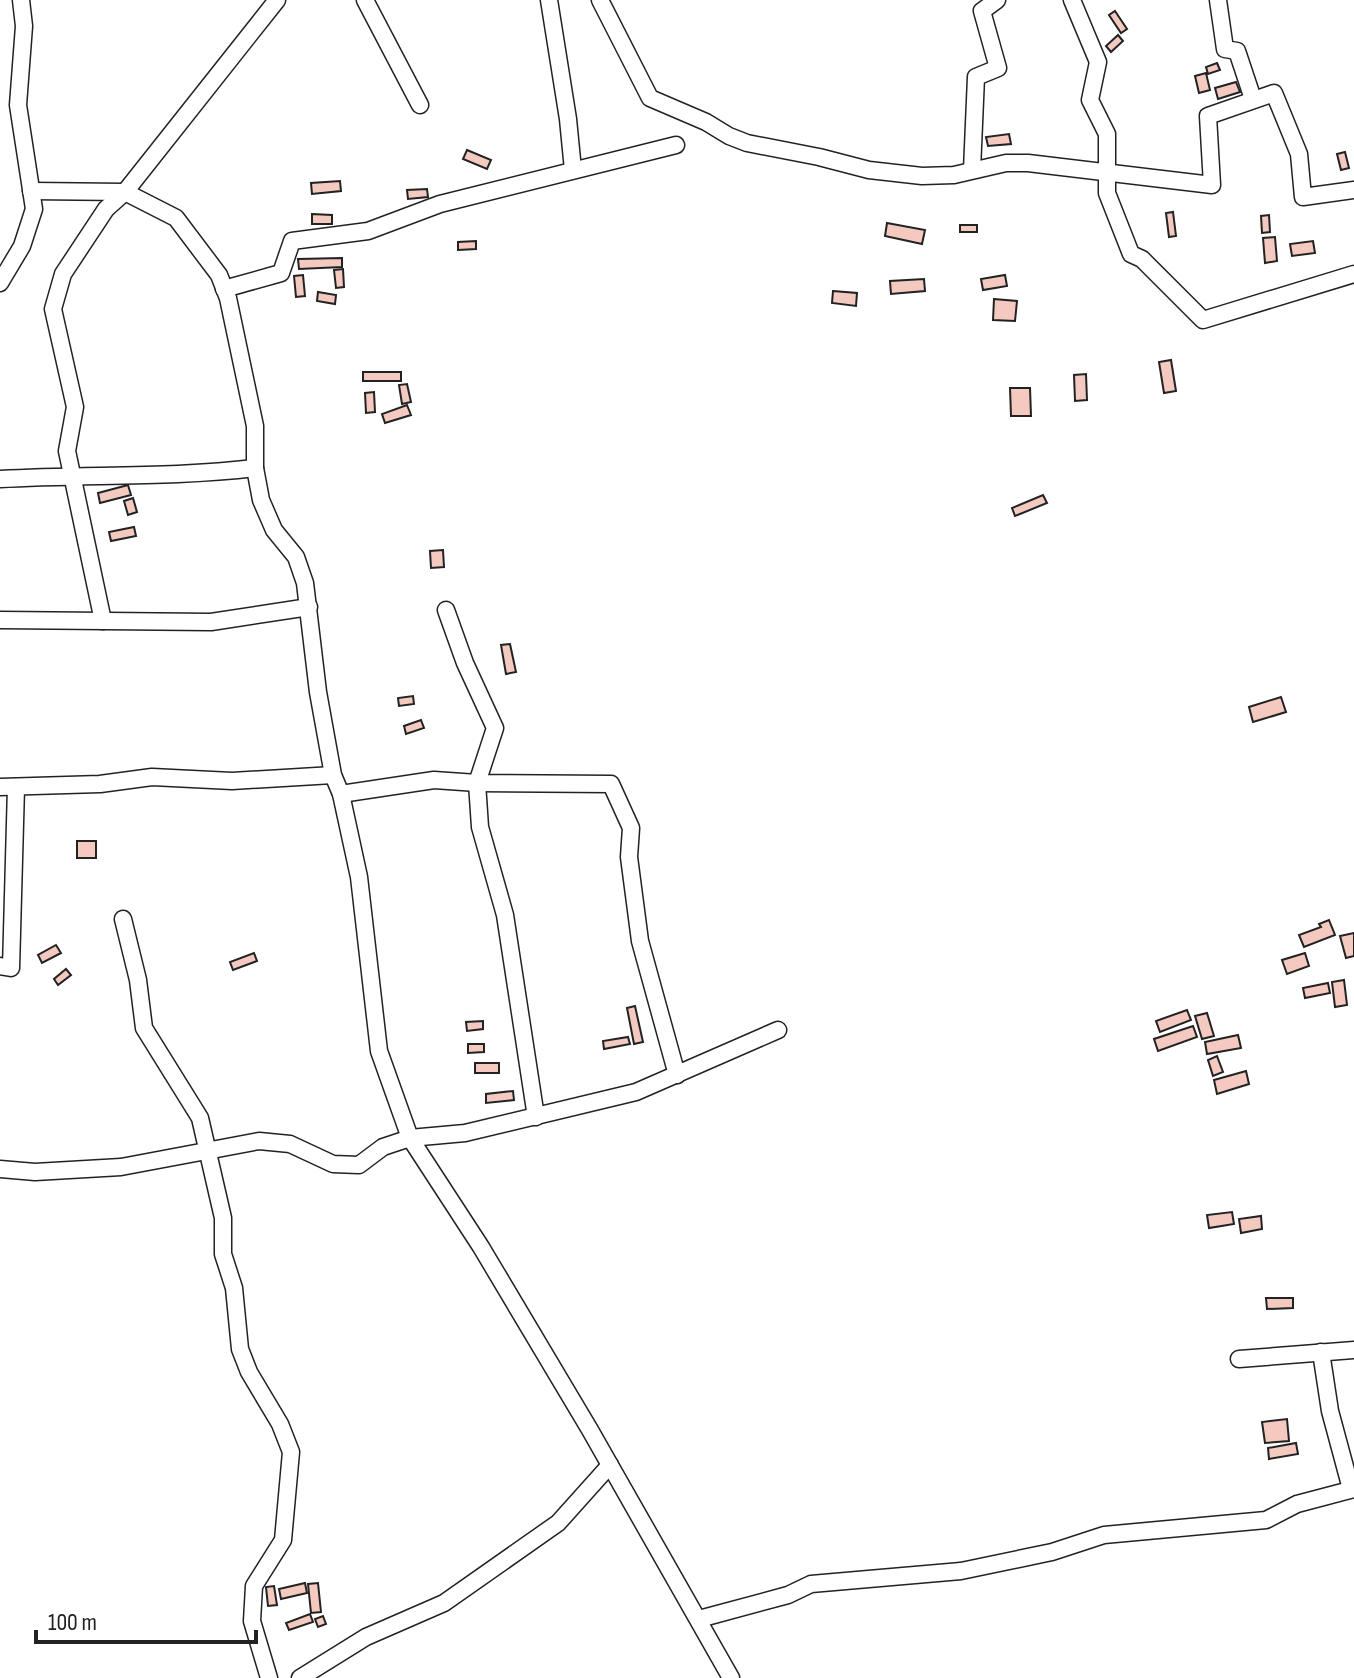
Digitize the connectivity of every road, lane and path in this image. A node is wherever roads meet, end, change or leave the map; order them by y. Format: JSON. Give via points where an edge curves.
{"nodes":[{"id":1,"x":21,"y":0,"type":"edge"},
{"id":2,"x":277,"y":0,"type":"edge"},
{"id":3,"x":365,"y":0,"type":"edge"},
{"id":4,"x":549,"y":0,"type":"edge"},
{"id":5,"x":600,"y":0,"type":"edge"},
{"id":6,"x":997,"y":0,"type":"edge"},
{"id":7,"x":1072,"y":0,"type":"edge"},
{"id":8,"x":1218,"y":0,"type":"edge"},
{"id":9,"x":1253,"y":99,"type":"junction"},
{"id":10,"x":420,"y":105,"type":"dead end"},
{"id":11,"x":676,"y":145,"type":"dead end"},
{"id":12,"x":573,"y":170,"type":"junction"},
{"id":13,"x":972,"y":170,"type":"junction"},
{"id":14,"x":1109,"y":175,"type":"junction"},
{"id":15,"x":1354,"y":190,"type":"edge"},
{"id":16,"x":31,"y":191,"type":"junction"},
{"id":17,"x":125,"y":192,"type":"junction"},
{"id":18,"x":1354,"y":274,"type":"edge"},
{"id":19,"x":0,"y":283,"type":"edge"},
{"id":20,"x":224,"y":289,"type":"junction"},
{"id":21,"x":255,"y":468,"type":"junction"},
{"id":22,"x":71,"y":475,"type":"junction"},
{"id":23,"x":0,"y":479,"type":"edge"},
{"id":24,"x":309,"y":607,"type":"junction"},
{"id":25,"x":446,"y":610,"type":"dead end"},
{"id":26,"x":0,"y":620,"type":"edge"},
{"id":27,"x":103,"y":621,"type":"junction"},
{"id":28,"x":333,"y":775,"type":"junction"},
{"id":29,"x":477,"y":783,"type":"junction"},
{"id":30,"x":8,"y":787,"type":"edge"},
{"id":31,"x":341,"y":794,"type":"junction"},
{"id":32,"x":123,"y":919,"type":"dead end"},
{"id":33,"x":0,"y":966,"type":"edge"},
{"id":34,"x":778,"y":1030,"type":"dead end"},
{"id":35,"x":677,"y":1075,"type":"junction"},
{"id":36,"x":536,"y":1117,"type":"junction"},
{"id":37,"x":410,"y":1138,"type":"junction"},
{"id":38,"x":209,"y":1152,"type":"junction"},
{"id":39,"x":0,"y":1169,"type":"edge"},
{"id":40,"x":1354,"y":1350,"type":"edge"},
{"id":41,"x":1321,"y":1352,"type":"junction"},
{"id":42,"x":1239,"y":1359,"type":"dead end"},
{"id":43,"x":610,"y":1465,"type":"junction"},
{"id":44,"x":1352,"y":1489,"type":"edge"},
{"id":45,"x":699,"y":1619,"type":"junction"},
{"id":46,"x":269,"y":1678,"type":"edge"},
{"id":47,"x":300,"y":1678,"type":"edge"},
{"id":48,"x":731,"y":1678,"type":"edge"}],
"edges":[{"from":1,"to":16,"type":"street","via":[[18,105]]},
{"from":2,"to":17,"type":"street"},
{"from":3,"to":10,"type":"street"},
{"from":4,"to":12,"type":"street"},
{"from":5,"to":13,"type":"street","via":[[650,98],[729,136],[869,170],[922,176]]},
{"from":6,"to":13,"type":"street","via":[[982,11],[998,68],[976,77]]},
{"from":7,"to":14,"type":"street","via":[[1098,62],[1090,100],[1107,134]]},
{"from":8,"to":9,"type":"street","via":[[1225,49],[1237,51]]},
{"from":9,"to":14,"type":"street","via":[[1208,116],[1212,185]]},
{"from":9,"to":15,"type":"street","via":[[1274,93],[1279,101],[1299,154],[1303,197]]},
{"from":11,"to":12,"type":"street"},
{"from":12,"to":20,"type":"street","via":[[440,204],[368,231],[292,241],[281,273]]},
{"from":13,"to":14,"type":"street","via":[[1028,163]]},
{"from":14,"to":18,"type":"street","via":[[1107,193],[1131,254],[1203,320]]},
{"from":16,"to":17,"type":"street"},
{"from":16,"to":19,"type":"street","via":[[34,209],[22,246]]},
{"from":17,"to":20,"type":"street","via":[[176,218]]},
{"from":17,"to":22,"type":"street","via":[[106,209],[63,274],[53,309],[75,407],[67,451]]},
{"from":20,"to":21,"type":"street","via":[[255,426]]},
{"from":21,"to":22,"type":"street","via":[[194,475]]},
{"from":21,"to":24,"type":"street","via":[[261,500],[274,530],[296,557]]},
{"from":22,"to":23,"type":"street"},
{"from":22,"to":27,"type":"street"},
{"from":24,"to":27,"type":"street","via":[[211,622]]},
{"from":24,"to":28,"type":"street"},
{"from":25,"to":29,"type":"street","via":[[495,728]]},
{"from":26,"to":27,"type":"street"},
{"from":28,"to":30,"type":"street","via":[[232,781],[152,777]]},
{"from":28,"to":31,"type":"street"},
{"from":29,"to":31,"type":"street","via":[[434,780]]},
{"from":29,"to":35,"type":"street","via":[[611,784],[631,828],[629,857],[640,941]]},
{"from":29,"to":36,"type":"street","via":[[480,827],[505,915]]},
{"from":30,"to":33,"type":"street","via":[[11,968]]},
{"from":31,"to":37,"type":"street","via":[[359,877],[379,1051]]},
{"from":32,"to":38,"type":"street","via":[[144,1028],[189,1097]]},
{"from":34,"to":35,"type":"street"},
{"from":35,"to":36,"type":"street","via":[[636,1092]]},
{"from":36,"to":37,"type":"street","via":[[465,1133]]},
{"from":37,"to":38,"type":"street","via":[[383,1147],[359,1165],[333,1164],[290,1144],[259,1141]]},
{"from":37,"to":43,"type":"street"},
{"from":38,"to":39,"type":"street","via":[[121,1167]]},
{"from":38,"to":46,"type":"street","via":[[240,1349],[291,1452],[283,1540],[254,1586],[252,1621]]},
{"from":40,"to":41,"type":"street"},
{"from":41,"to":42,"type":"street"},
{"from":41,"to":44,"type":"street","via":[[1330,1411]]},
{"from":43,"to":45,"type":"street"},
{"from":43,"to":47,"type":"street","via":[[558,1523],[444,1603],[366,1637]]},
{"from":44,"to":45,"type":"street","via":[[1297,1504],[1266,1520],[1104,1535],[961,1571],[811,1584]]},
{"from":45,"to":48,"type":"street"}]}
